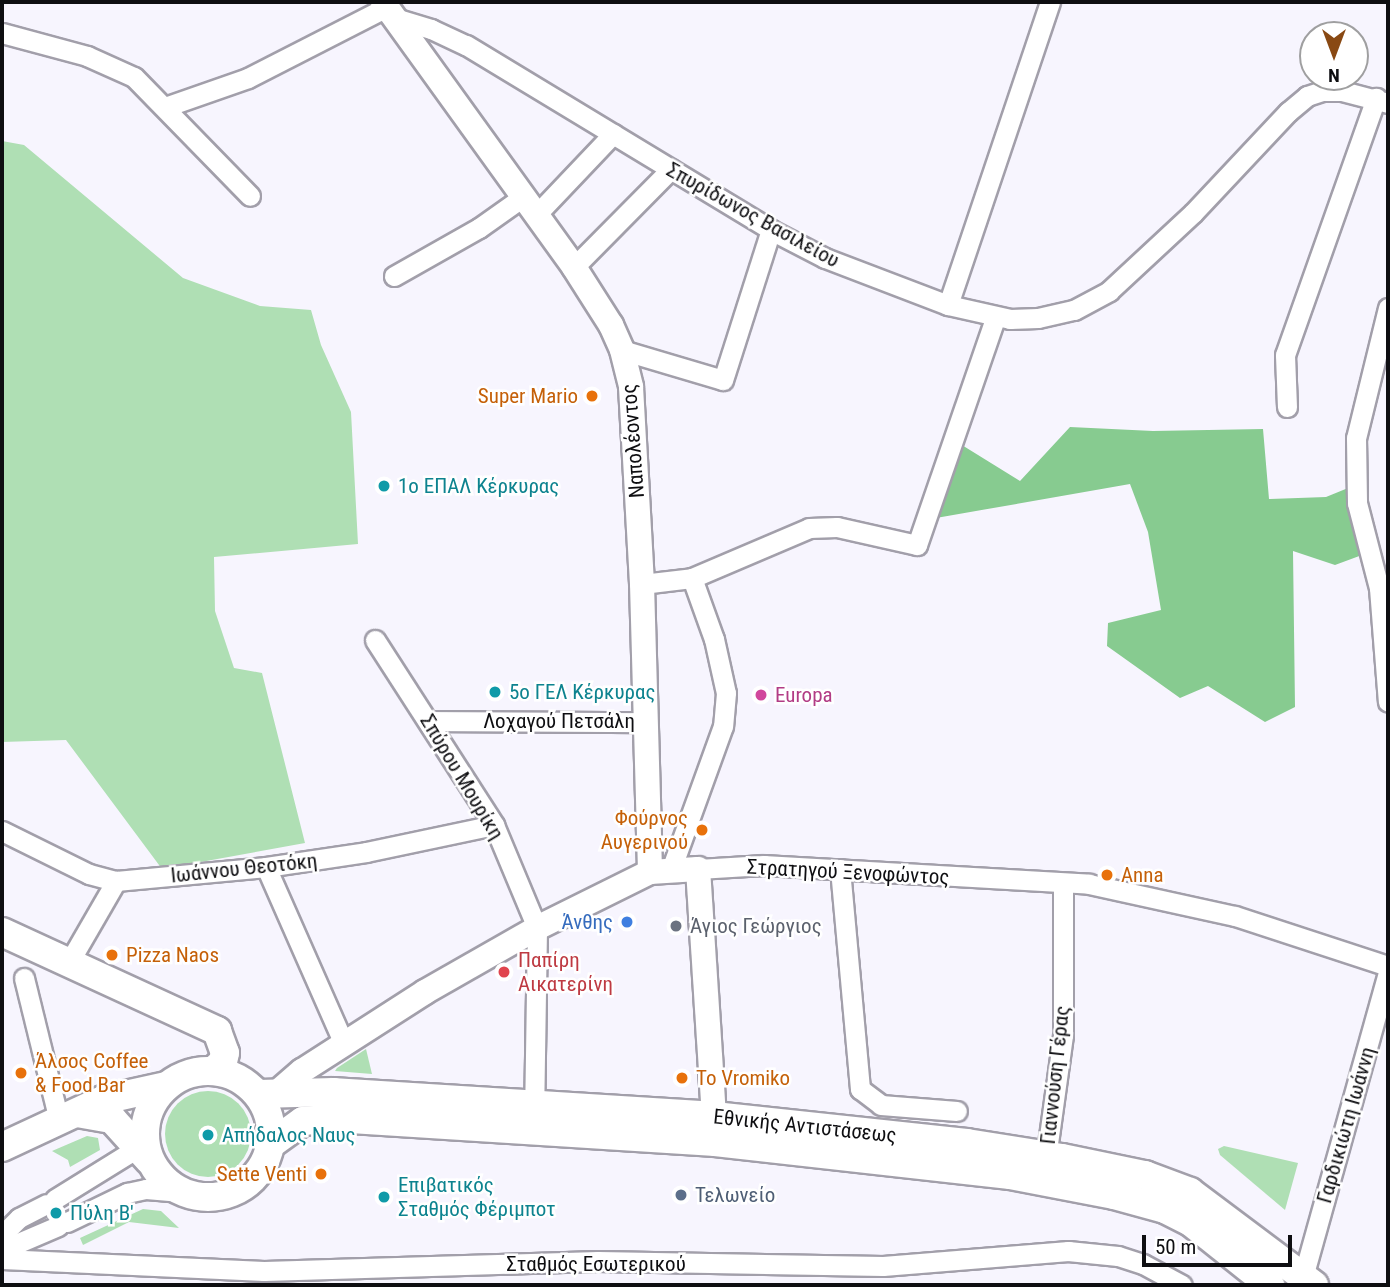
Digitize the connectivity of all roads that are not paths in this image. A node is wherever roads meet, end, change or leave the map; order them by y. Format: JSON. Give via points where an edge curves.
{"nodes":[{"id":1,"x":1050,"y":2,"type":"edge"},
{"id":2,"x":392,"y":7,"type":"edge"},
{"id":3,"x":2,"y":33,"type":"edge"},
{"id":4,"x":1382,"y":100,"type":"edge"},
{"id":5,"x":165,"y":107,"type":"junction"},
{"id":6,"x":613,"y":134,"type":"junction"},
{"id":7,"x":670,"y":169,"type":"junction"},
{"id":8,"x":250,"y":196,"type":"dead end"},
{"id":9,"x":530,"y":205,"type":"junction"},
{"id":10,"x":771,"y":230,"type":"junction"},
{"id":11,"x":575,"y":267,"type":"junction"},
{"id":12,"x":394,"y":276,"type":"dead end"},
{"id":13,"x":948,"y":305,"type":"junction"},
{"id":14,"x":1388,"y":308,"type":"edge"},
{"id":15,"x":995,"y":317,"type":"junction"},
{"id":16,"x":622,"y":350,"type":"junction"},
{"id":17,"x":1287,"y":407,"type":"dead end"},
{"id":18,"x":692,"y":578,"type":"junction"},
{"id":19,"x":642,"y":584,"type":"junction"},
{"id":20,"x":375,"y":640,"type":"dead end"},
{"id":21,"x":1388,"y":702,"type":"edge"},
{"id":22,"x":430,"y":721,"type":"junction"},
{"id":23,"x":646,"y":722,"type":"junction"},
{"id":24,"x":494,"y":825,"type":"junction"},
{"id":25,"x":2,"y":831,"type":"edge"},
{"id":26,"x":266,"y":867,"type":"junction"},
{"id":27,"x":698,"y":869,"type":"junction"},
{"id":28,"x":840,"y":869,"type":"junction"},
{"id":29,"x":660,"y":871,"type":"junction"},
{"id":30,"x":116,"y":881,"type":"junction"},
{"id":31,"x":1063,"y":884,"type":"junction"},
{"id":32,"x":537,"y":928,"type":"junction"},
{"id":33,"x":2,"y":932,"type":"edge"},
{"id":34,"x":68,"y":964,"type":"junction"},
{"id":35,"x":1388,"y":966,"type":"edge"},
{"id":36,"x":1388,"y":972,"type":"edge"},
{"id":37,"x":24,"y":978,"type":"dead end"},
{"id":38,"x":344,"y":1044,"type":"junction"},
{"id":39,"x":214,"y":1070,"type":"junction"},
{"id":40,"x":166,"y":1086,"type":"junction"},
{"id":41,"x":267,"y":1095,"type":"junction"},
{"id":42,"x":534,"y":1104,"type":"junction"},
{"id":43,"x":881,"y":1105,"type":"junction"},
{"id":44,"x":957,"y":1111,"type":"dead end"},
{"id":45,"x":68,"y":1116,"type":"junction"},
{"id":46,"x":715,"y":1129,"type":"junction"},
{"id":47,"x":534,"y":1132,"type":"junction"},
{"id":48,"x":271,"y":1144,"type":"junction"},
{"id":49,"x":879,"y":1146,"type":"junction"},
{"id":50,"x":2,"y":1147,"type":"edge"},
{"id":51,"x":145,"y":1155,"type":"junction"},
{"id":52,"x":1044,"y":1168,"type":"junction"},
{"id":53,"x":184,"y":1192,"type":"junction"},
{"id":54,"x":2,"y":1235,"type":"edge"},
{"id":55,"x":2,"y":1250,"type":"edge"},
{"id":56,"x":2,"y":1259,"type":"edge"},
{"id":57,"x":1270,"y":1274,"type":"edge"},
{"id":58,"x":1308,"y":1281,"type":"edge"},
{"id":59,"x":1182,"y":1285,"type":"edge"}],
"edges":[{"from":1,"to":13,"type":"street"},
{"from":2,"to":5,"type":"street","via":[[248,78]]},
{"from":2,"to":6,"type":"street","name":"Σπυρίδωνος Βασιλείου"},
{"from":2,"to":9,"type":"street","name":"Ναπολέοντος"},
{"from":3,"to":5,"type":"street","via":[[120,69]]},
{"from":4,"to":15,"type":"street","name":"Σπυρίδωνος Βασιλείου","via":[[1342,91],[1307,96],[1193,214],[1109,291],[1087,305],[1055,315]]},
{"from":4,"to":17,"type":"street","via":[[1285,355]]},
{"from":5,"to":8,"type":"street"},
{"from":6,"to":7,"type":"street","name":"Σπυρίδωνος Βασιλείου"},
{"from":6,"to":9,"type":"street"},
{"from":7,"to":10,"type":"street","name":"Σπυρίδωνος Βασιλείου"},
{"from":7,"to":11,"type":"street"},
{"from":9,"to":11,"type":"street","name":"Ναπολέοντος"},
{"from":9,"to":12,"type":"street"},
{"from":10,"to":13,"type":"street","name":"Σπυρίδωνος Βασιλείου","via":[[847,268]]},
{"from":10,"to":16,"type":"street","via":[[723,380]]},
{"from":11,"to":16,"type":"street","name":"Ναπολέοντος"},
{"from":13,"to":15,"type":"street","name":"Σπυρίδωνος Βασιλείου"},
{"from":14,"to":21,"type":"street","via":[[1356,438],[1357,503],[1379,588]]},
{"from":15,"to":18,"type":"street","via":[[916,545],[837,527],[809,528]]},
{"from":16,"to":19,"type":"street","name":"Ναπολέοντος","via":[[631,387]]},
{"from":18,"to":19,"type":"street"},
{"from":18,"to":29,"type":"street","via":[[719,656],[726,712]]},
{"from":19,"to":23,"type":"street","name":"Ναπολέοντος"},
{"from":20,"to":22,"type":"street","name":"Σπύρου Μουρίκη"},
{"from":22,"to":23,"type":"street","name":"Λοχαγού Πετσάλη"},
{"from":22,"to":24,"type":"street","name":"Σπύρου Μουρίκη"},
{"from":23,"to":29,"type":"street","name":"Ναπολέοντος"},
{"from":24,"to":26,"type":"street","name":"Ιωάννου Θεοτόκη","via":[[401,847]]},
{"from":24,"to":32,"type":"street","name":"Σπύρου Μουρίκη"},
{"from":25,"to":30,"type":"street","name":"Ιωάννου Θεοτόκη","via":[[89,874]]},
{"from":26,"to":30,"type":"street","name":"Ιωάννου Θεοτόκη"},
{"from":26,"to":38,"type":"street"},
{"from":27,"to":28,"type":"street","name":"Στρατηγού Ξενοφώντος","via":[[764,864]]},
{"from":27,"to":29,"type":"street","name":"Στρατηγού Ξενοφώντος"},
{"from":27,"to":46,"type":"street"},
{"from":28,"to":31,"type":"street","name":"Στρατηγού Ξενοφώντος"},
{"from":28,"to":43,"type":"street","via":[[857,1079],[860,1089]]},
{"from":29,"to":32,"type":"street","name":"Στρατηγού Ξενοφώντος"},
{"from":30,"to":34,"type":"street"},
{"from":31,"to":35,"type":"street","name":"Στρατηγού Ξενοφώντος","via":[[1089,884],[1235,916]]},
{"from":31,"to":52,"type":"street","name":"Γιαννούση Γέρας","via":[[1063,1035]]},
{"from":32,"to":38,"type":"street","name":"Στρατηγού Ξενοφώντος"},
{"from":32,"to":42,"type":"street","name":"Σπύρου Μουρίκη"},
{"from":33,"to":34,"type":"main road"},
{"from":34,"to":39,"type":"main road","via":[[217,1031],[225,1053]]},
{"from":36,"to":58,"type":"street","name":"Γαρδικιώτη Ιωάννη"},
{"from":37,"to":45,"type":"street"},
{"from":38,"to":41,"type":"street","name":"Στρατηγού Ξενοφώντος"},
{"from":39,"to":40,"type":"main road","via":[[183,1076]]},
{"from":39,"to":41,"type":"main road","via":[[238,1077]]},
{"from":40,"to":45,"type":"main road","via":[[116,1096]]},
{"from":40,"to":51,"type":"main road","via":[[151,1106],[145,1125]]},
{"from":41,"to":42,"type":"main road","name":"Εθνικής Αντιστάσεως","via":[[334,1093]]},
{"from":41,"to":48,"type":"main road"},
{"from":42,"to":46,"type":"main road","name":"Εθνικής Αντιστάσεως"},
{"from":42,"to":47,"type":"street","name":"Σπύρου Μουρίκη"},
{"from":43,"to":44,"type":"street"},
{"from":43,"to":49,"type":"street"},
{"from":45,"to":50,"type":"main road"},
{"from":45,"to":51,"type":"main road","via":[[112,1119]]},
{"from":46,"to":47,"type":"main road","name":"Εθνικής Αντιστάσεως"},
{"from":46,"to":49,"type":"main road","name":"Εθνικής Αντιστάσεως"},
{"from":47,"to":48,"type":"main road","name":"Εθνικής Αντιστάσεως","via":[[318,1118],[303,1121]]},
{"from":48,"to":53,"type":"main road","name":"Εθνικής Αντιστάσεως","via":[[262,1168],[242,1187],[215,1196]]},
{"from":49,"to":52,"type":"main road","name":"Εθνικής Αντιστάσεως"},
{"from":51,"to":53,"type":"main road","via":[[163,1178]]},
{"from":51,"to":54,"type":"street","via":[[19,1218]]},
{"from":52,"to":57,"type":"main road","name":"Εθνικής Αντιστάσεως","via":[[1145,1175],[1177,1186],[1206,1203]]},
{"from":53,"to":55,"type":"street","via":[[136,1191]]},
{"from":56,"to":59,"type":"street","name":"Σταθμός Εσωτερικού","via":[[264,1271],[598,1261],[883,1266],[1068,1251],[1118,1256]]},
{"from":57,"to":58,"type":"main road","name":"Εθνικής Αντιστάσεως"}]}
